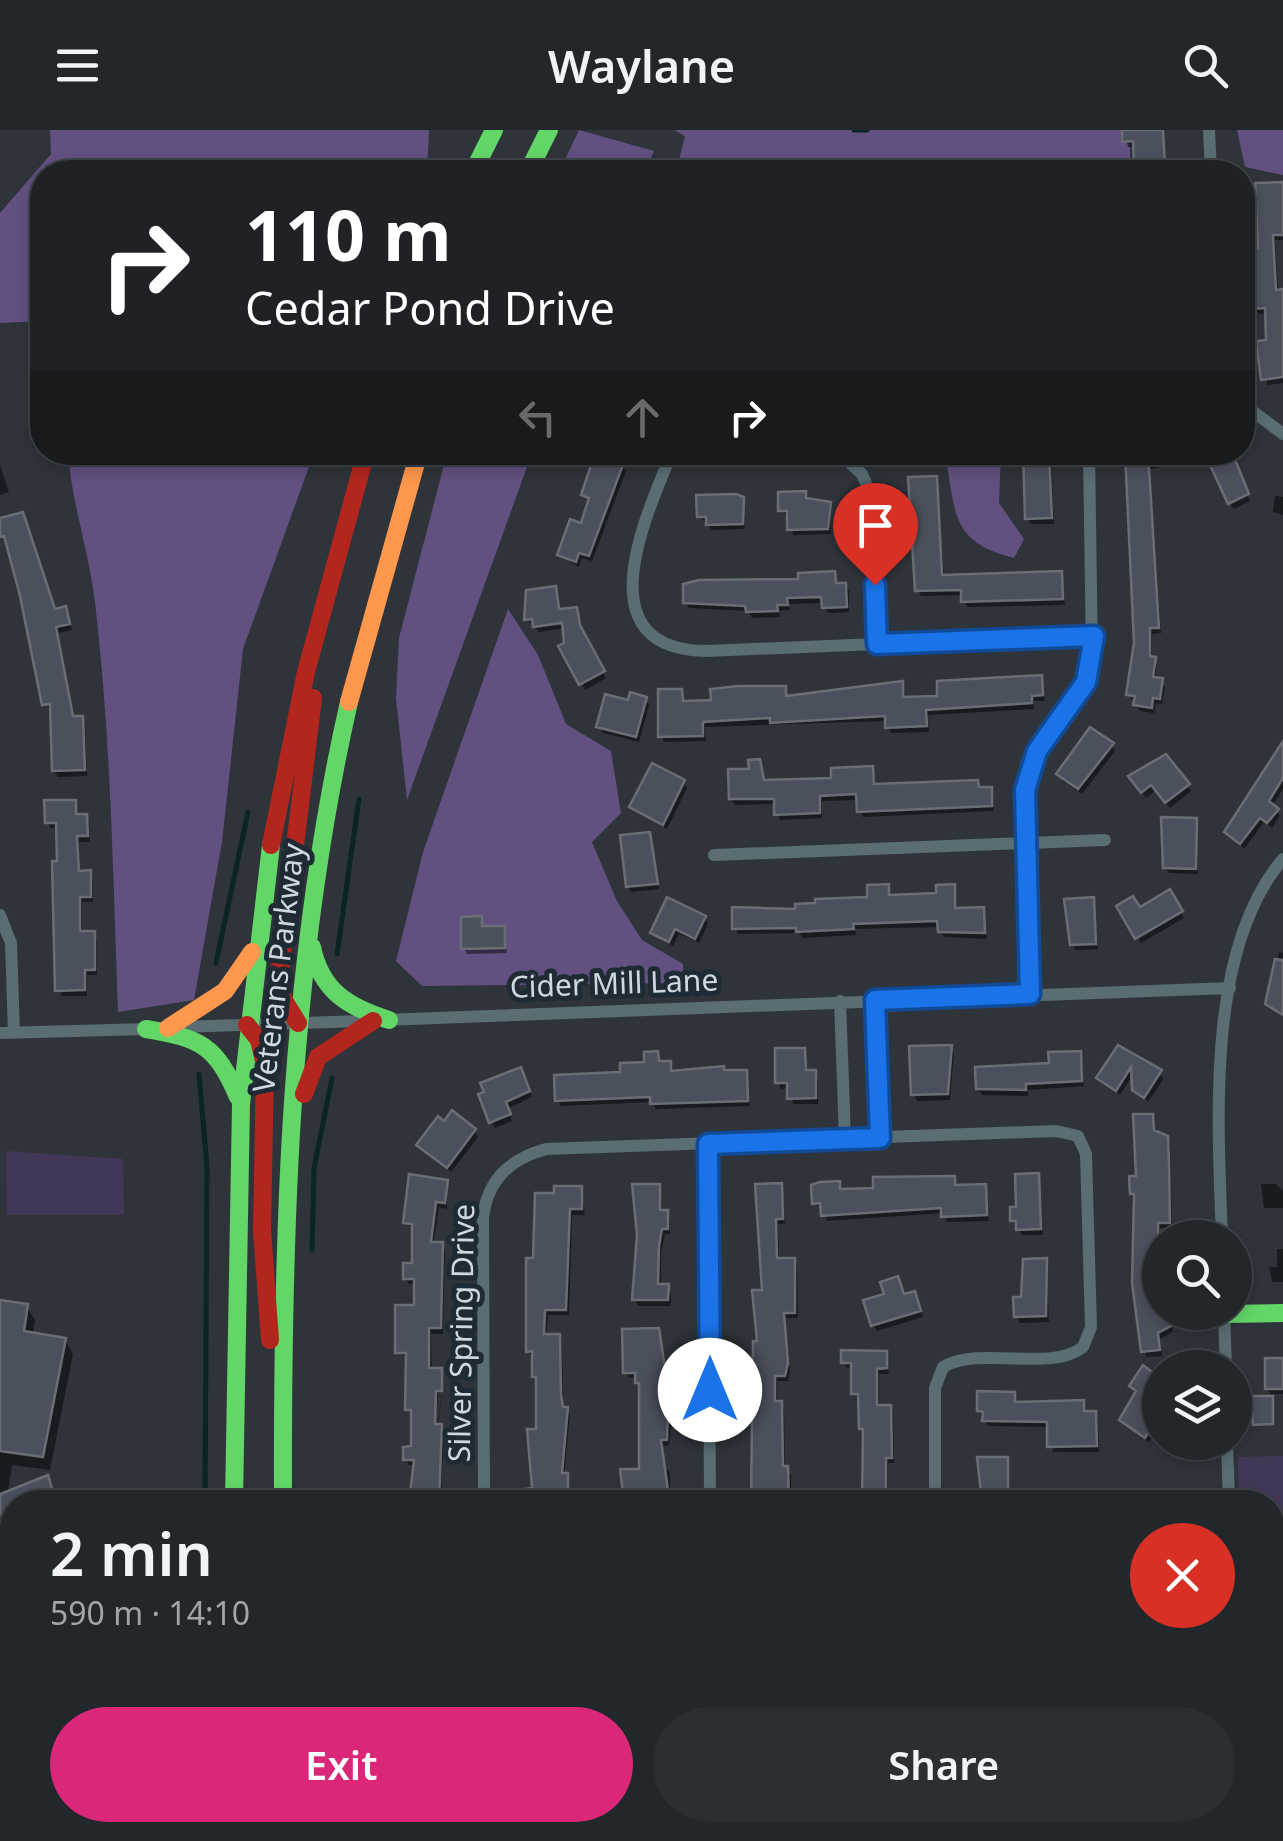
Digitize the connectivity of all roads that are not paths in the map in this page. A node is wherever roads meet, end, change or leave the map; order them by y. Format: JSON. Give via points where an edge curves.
{"nodes":[{"id":1,"x":494,"y":130,"type":"edge"},
{"id":2,"x":548,"y":130,"type":"edge"},
{"id":3,"x":1209,"y":130,"type":"edge"},
{"id":4,"x":480,"y":160,"type":"edge"},
{"id":5,"x":534,"y":160,"type":"edge"},
{"id":6,"x":1210,"y":160,"type":"edge"},
{"id":7,"x":1255,"y":413,"type":"edge"},
{"id":8,"x":1283,"y":434,"type":"edge"},
{"id":9,"x":362,"y":465,"type":"edge"},
{"id":10,"x":415,"y":465,"type":"edge"},
{"id":11,"x":668,"y":465,"type":"edge"},
{"id":12,"x":852,"y":465,"type":"edge"},
{"id":13,"x":1088,"y":465,"type":"edge"},
{"id":14,"x":318,"y":621,"type":"junction"},
{"id":15,"x":1094,"y":636,"type":"junction"},
{"id":16,"x":877,"y":644,"type":"junction"},
{"id":17,"x":1105,"y":840,"type":"dead end"},
{"id":18,"x":1024,"y":843,"type":"junction"},
{"id":19,"x":714,"y":854,"type":"dead end"},
{"id":20,"x":1283,"y":858,"type":"edge"},
{"id":21,"x":0,"y":915,"type":"edge"},
{"id":22,"x":308,"y":921,"type":"junction"},
{"id":23,"x":256,"y":945,"type":"junction"},
{"id":24,"x":1230,"y":988,"type":"junction"},
{"id":25,"x":1030,"y":994,"type":"junction"},
{"id":26,"x":875,"y":1000,"type":"junction"},
{"id":27,"x":840,"y":1002,"type":"junction"},
{"id":28,"x":381,"y":1020,"type":"junction"},
{"id":29,"x":298,"y":1023,"type":"junction"},
{"id":30,"x":247,"y":1025,"type":"junction"},
{"id":31,"x":168,"y":1028,"type":"junction"},
{"id":32,"x":146,"y":1029,"type":"junction"},
{"id":33,"x":7,"y":1033,"type":"edge"},
{"id":34,"x":240,"y":1103,"type":"junction"},
{"id":35,"x":880,"y":1138,"type":"junction"},
{"id":36,"x":845,"y":1139,"type":"junction"},
{"id":37,"x":708,"y":1144,"type":"junction"},
{"id":38,"x":1222,"y":1220,"type":"edge"},
{"id":39,"x":283,"y":1275,"type":"junction"},
{"id":40,"x":1252,"y":1313,"type":"edge"},
{"id":41,"x":1283,"y":1313,"type":"edge"},
{"id":42,"x":282,"y":1391,"type":"junction"},
{"id":43,"x":1228,"y":1460,"type":"edge"},
{"id":44,"x":234,"y":1490,"type":"edge"},
{"id":45,"x":283,"y":1490,"type":"edge"},
{"id":46,"x":484,"y":1490,"type":"edge"},
{"id":47,"x":710,"y":1490,"type":"edge"},
{"id":48,"x":935,"y":1490,"type":"edge"},
{"id":49,"x":1229,"y":1490,"type":"edge"}],
"edges":[{"from":1,"to":4,"type":"main road"},
{"from":2,"to":5,"type":"main road"},
{"from":3,"to":6,"type":"street"},
{"from":7,"to":8,"type":"street"},
{"from":9,"to":14,"type":"main road","name":"Veterans Parkway"},
{"from":10,"to":22,"type":"main road","name":"Veterans Parkway","via":[[353,691]]},
{"from":11,"to":16,"type":"street","via":[[630,576],[639,615],[662,640],[692,651]]},
{"from":12,"to":16,"type":"street","via":[[871,495]]},
{"from":13,"to":15,"type":"street"},
{"from":14,"to":23,"type":"main road","name":"Veterans Parkway"},
{"from":14,"to":29,"type":"main road","via":[[280,976],[282,999]]},
{"from":15,"to":16,"type":"street"},
{"from":15,"to":18,"type":"street","via":[[1086,682],[1029,770]]},
{"from":17,"to":18,"type":"street"},
{"from":18,"to":19,"type":"street"},
{"from":18,"to":25,"type":"street"},
{"from":20,"to":24,"type":"street","via":[[1253,904]]},
{"from":21,"to":33,"type":"street","via":[[11,943]]},
{"from":22,"to":28,"type":"main road","via":[[315,968],[328,991]]},
{"from":22,"to":29,"type":"main road","name":"Veterans Parkway"},
{"from":23,"to":30,"type":"main road","name":"Veterans Parkway"},
{"from":23,"to":31,"type":"main road","via":[[226,991]]},
{"from":24,"to":25,"type":"street","name":"Cider Mill Lane"},
{"from":24,"to":38,"type":"street","via":[[1220,1106]]},
{"from":25,"to":26,"type":"street","name":"Cider Mill Lane"},
{"from":26,"to":27,"type":"street","name":"Cider Mill Lane"},
{"from":26,"to":35,"type":"street"},
{"from":27,"to":28,"type":"street","name":"Cider Mill Lane"},
{"from":27,"to":36,"type":"street"},
{"from":28,"to":29,"type":"street","name":"Cider Mill Lane"},
{"from":28,"to":39,"type":"main road","via":[[326,1048],[308,1067],[296,1246]]},
{"from":29,"to":30,"type":"street","name":"Cider Mill Lane"},
{"from":29,"to":39,"type":"main road","name":"Veterans Parkway"},
{"from":30,"to":31,"type":"street","name":"Cider Mill Lane"},
{"from":30,"to":34,"type":"main road","name":"Veterans Parkway"},
{"from":30,"to":42,"type":"main road","via":[[264,1056],[262,1230],[269,1331]]},
{"from":31,"to":32,"type":"street","name":"Cider Mill Lane"},
{"from":32,"to":33,"type":"street","name":"Cider Mill Lane"},
{"from":32,"to":34,"type":"main road","via":[[205,1042],[219,1054]]},
{"from":34,"to":44,"type":"main road","name":"Veterans Parkway"},
{"from":35,"to":36,"type":"street"},
{"from":35,"to":48,"type":"street","via":[[1056,1131],[1081,1134],[1086,1154],[1088,1350],[939,1364]]},
{"from":36,"to":37,"type":"street"},
{"from":37,"to":46,"type":"street","name":"Silver Spring Drive","via":[[546,1149],[516,1160],[488,1194]]},
{"from":37,"to":47,"type":"street"},
{"from":39,"to":42,"type":"main road","name":"Veterans Parkway"},
{"from":40,"to":41,"type":"main road"},
{"from":42,"to":45,"type":"main road","name":"Veterans Parkway"},
{"from":43,"to":49,"type":"street"}]}
